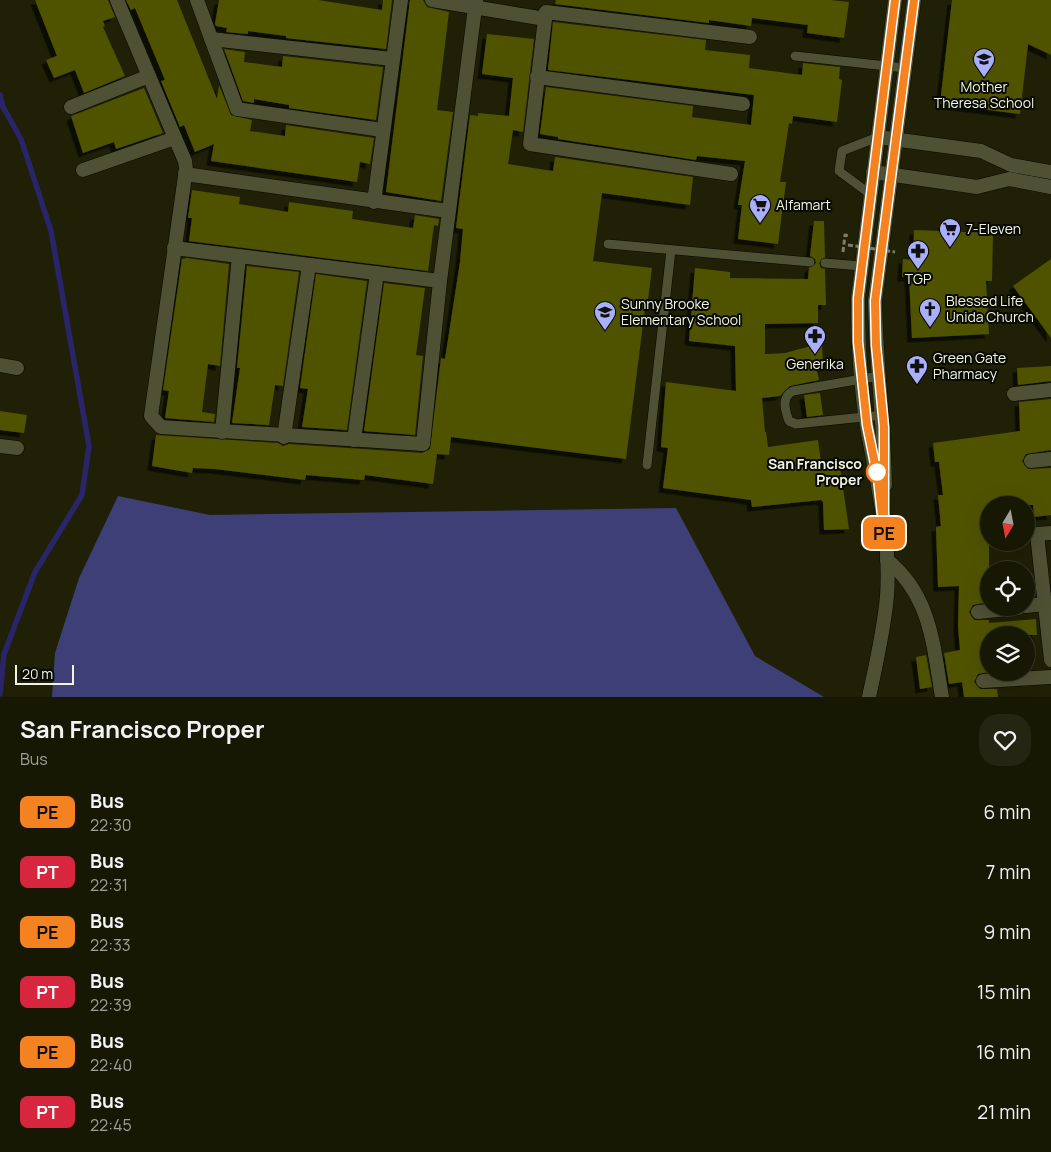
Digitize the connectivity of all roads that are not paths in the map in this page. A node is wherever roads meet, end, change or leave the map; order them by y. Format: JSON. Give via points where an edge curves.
{"nodes":[{"id":1,"x":117,"y":0,"type":"edge"},
{"id":2,"x":197,"y":0,"type":"edge"},
{"id":3,"x":401,"y":0,"type":"edge"},
{"id":4,"x":432,"y":0,"type":"edge"},
{"id":5,"x":895,"y":0,"type":"edge"},
{"id":6,"x":914,"y":0,"type":"edge"},
{"id":7,"x":475,"y":4,"type":"edge"},
{"id":8,"x":544,"y":19,"type":"junction"},
{"id":9,"x":750,"y":37,"type":"dead end"},
{"id":10,"x":211,"y":39,"type":"junction"},
{"id":11,"x":795,"y":56,"type":"dead end"},
{"id":12,"x":392,"y":58,"type":"junction"},
{"id":13,"x":887,"y":66,"type":"junction"},
{"id":14,"x":905,"y":68,"type":"junction"},
{"id":15,"x":149,"y":76,"type":"junction"},
{"id":16,"x":537,"y":77,"type":"junction"},
{"id":17,"x":743,"y":104,"type":"dead end"},
{"id":18,"x":71,"y":107,"type":"dead end"},
{"id":19,"x":382,"y":130,"type":"junction"},
{"id":20,"x":878,"y":137,"type":"junction"},
{"id":21,"x":175,"y":138,"type":"junction"},
{"id":22,"x":895,"y":139,"type":"junction"},
{"id":23,"x":83,"y":170,"type":"dead end"},
{"id":24,"x":873,"y":172,"type":"junction"},
{"id":25,"x":1051,"y":172,"type":"edge"},
{"id":26,"x":185,"y":174,"type":"junction"},
{"id":27,"x":731,"y":174,"type":"dead end"},
{"id":28,"x":891,"y":175,"type":"junction"},
{"id":29,"x":1051,"y":187,"type":"edge"},
{"id":30,"x":870,"y":194,"type":"junction"},
{"id":31,"x":374,"y":202,"type":"junction"},
{"id":32,"x":448,"y":211,"type":"junction"},
{"id":33,"x":608,"y":244,"type":"dead end"},
{"id":34,"x":174,"y":248,"type":"junction"},
{"id":35,"x":671,"y":250,"type":"junction"},
{"id":36,"x":239,"y":256,"type":"junction"},
{"id":37,"x":810,"y":262,"type":"dead end"},
{"id":38,"x":825,"y":264,"type":"dead end"},
{"id":39,"x":309,"y":265,"type":"junction"},
{"id":40,"x":861,"y":266,"type":"junction"},
{"id":41,"x":376,"y":273,"type":"junction"},
{"id":42,"x":440,"y":281,"type":"junction"},
{"id":43,"x":0,"y":365,"type":"edge"},
{"id":44,"x":17,"y":368,"type":"dead end"},
{"id":45,"x":879,"y":376,"type":"junction"},
{"id":46,"x":862,"y":377,"type":"junction"},
{"id":47,"x":1051,"y":390,"type":"edge"},
{"id":48,"x":1014,"y":394,"type":"dead end"},
{"id":49,"x":883,"y":415,"type":"junction"},
{"id":50,"x":866,"y":417,"type":"junction"},
{"id":51,"x":222,"y":432,"type":"junction"},
{"id":52,"x":284,"y":437,"type":"junction"},
{"id":53,"x":354,"y":440,"type":"junction"},
{"id":54,"x":0,"y":446,"type":"edge"},
{"id":55,"x":17,"y":448,"type":"dead end"},
{"id":56,"x":1051,"y":458,"type":"edge"},
{"id":57,"x":1031,"y":460,"type":"dead end"},
{"id":58,"x":647,"y":465,"type":"dead end"},
{"id":59,"x":884,"y":533,"type":"junction"},
{"id":60,"x":1051,"y":533,"type":"edge"},
{"id":61,"x":887,"y":560,"type":"junction"},
{"id":62,"x":1044,"y":604,"type":"junction"},
{"id":63,"x":1035,"y":605,"type":"edge"},
{"id":64,"x":1051,"y":660,"type":"edge"},
{"id":65,"x":1051,"y":677,"type":"edge"},
{"id":66,"x":1035,"y":678,"type":"edge"},
{"id":67,"x":869,"y":697,"type":"edge"},
{"id":68,"x":942,"y":697,"type":"edge"}],
"edges":[{"from":1,"to":15,"type":"street"},
{"from":2,"to":10,"type":"street"},
{"from":3,"to":12,"type":"street"},
{"from":4,"to":7,"type":"street"},
{"from":5,"to":13,"type":"street"},
{"from":6,"to":14,"type":"street"},
{"from":7,"to":8,"type":"street"},
{"from":7,"to":32,"type":"street"},
{"from":8,"to":9,"type":"street","via":[[546,12]]},
{"from":8,"to":16,"type":"street"},
{"from":10,"to":12,"type":"street"},
{"from":10,"to":19,"type":"street","via":[[237,110]]},
{"from":11,"to":13,"type":"lane"},
{"from":12,"to":19,"type":"street"},
{"from":13,"to":14,"type":"lane"},
{"from":13,"to":20,"type":"street"},
{"from":14,"to":22,"type":"street"},
{"from":15,"to":18,"type":"street"},
{"from":15,"to":21,"type":"street"},
{"from":16,"to":17,"type":"street"},
{"from":16,"to":27,"type":"street","via":[[530,144]]},
{"from":19,"to":31,"type":"street"},
{"from":20,"to":22,"type":"street"},
{"from":20,"to":24,"type":"street"},
{"from":20,"to":30,"type":"lane","via":[[842,151],[839,172]]},
{"from":21,"to":23,"type":"street"},
{"from":21,"to":26,"type":"street","via":[[185,161]]},
{"from":22,"to":25,"type":"street","via":[[981,151],[1011,165]]},
{"from":22,"to":28,"type":"street"},
{"from":24,"to":28,"type":"street"},
{"from":24,"to":30,"type":"street"},
{"from":26,"to":31,"type":"street"},
{"from":26,"to":34,"type":"street"},
{"from":28,"to":29,"type":"street","via":[[977,187],[1008,179]]},
{"from":28,"to":45,"type":"street","via":[[875,301]]},
{"from":30,"to":40,"type":"street"},
{"from":31,"to":32,"type":"street"},
{"from":32,"to":42,"type":"street"},
{"from":33,"to":35,"type":"lane"},
{"from":34,"to":36,"type":"street"},
{"from":34,"to":51,"type":"street","via":[[151,416],[161,427]]},
{"from":35,"to":37,"type":"lane"},
{"from":35,"to":58,"type":"lane"},
{"from":36,"to":39,"type":"street"},
{"from":36,"to":51,"type":"street"},
{"from":38,"to":40,"type":"lane"},
{"from":39,"to":41,"type":"street"},
{"from":39,"to":52,"type":"street"},
{"from":40,"to":46,"type":"street","via":[[858,342]]},
{"from":41,"to":42,"type":"street"},
{"from":41,"to":53,"type":"street"},
{"from":42,"to":53,"type":"street","via":[[423,444]]},
{"from":43,"to":44,"type":"street"},
{"from":45,"to":46,"type":"lane"},
{"from":45,"to":49,"type":"street"},
{"from":46,"to":50,"type":"street"},
{"from":46,"to":50,"type":"lane","via":[[793,391],[785,400],[789,421],[796,424]]},
{"from":47,"to":48,"type":"street"},
{"from":49,"to":50,"type":"lane"},
{"from":49,"to":59,"type":"street"},
{"from":50,"to":59,"type":"street"},
{"from":51,"to":52,"type":"street"},
{"from":52,"to":53,"type":"street"},
{"from":54,"to":55,"type":"street"},
{"from":56,"to":57,"type":"street"},
{"from":59,"to":61,"type":"street"},
{"from":60,"to":62,"type":"street","via":[[1037,534]]},
{"from":61,"to":67,"type":"street","via":[[884,623]]},
{"from":61,"to":68,"type":"street","via":[[913,586],[925,610]]},
{"from":62,"to":63,"type":"street"},
{"from":62,"to":64,"type":"street"},
{"from":65,"to":66,"type":"street"}]}
